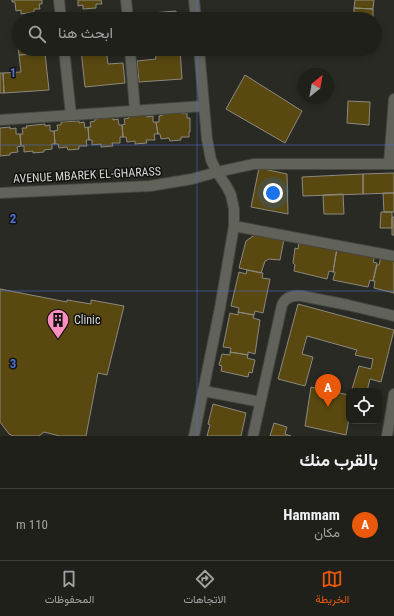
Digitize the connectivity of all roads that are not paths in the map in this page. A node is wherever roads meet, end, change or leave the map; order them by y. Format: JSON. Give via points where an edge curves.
{"nodes":[{"id":1,"x":59,"y":0,"type":"edge"},
{"id":2,"x":126,"y":0,"type":"edge"},
{"id":3,"x":194,"y":0,"type":"edge"},
{"id":4,"x":60,"y":12,"type":"edge"},
{"id":5,"x":127,"y":12,"type":"edge"},
{"id":6,"x":195,"y":12,"type":"edge"},
{"id":7,"x":65,"y":56,"type":"edge"},
{"id":8,"x":131,"y":56,"type":"edge"},
{"id":9,"x":200,"y":56,"type":"edge"},
{"id":10,"x":394,"y":99,"type":"edge"},
{"id":11,"x":204,"y":106,"type":"junction"},
{"id":12,"x":135,"y":111,"type":"junction"},
{"id":13,"x":71,"y":115,"type":"junction"},
{"id":14,"x":0,"y":120,"type":"edge"},
{"id":15,"x":391,"y":164,"type":"edge"},
{"id":16,"x":217,"y":172,"type":"junction"},
{"id":17,"x":0,"y":193,"type":"edge"},
{"id":18,"x":234,"y":226,"type":"junction"},
{"id":19,"x":394,"y":256,"type":"edge"},
{"id":20,"x":394,"y":316,"type":"edge"},
{"id":21,"x":204,"y":391,"type":"junction"},
{"id":22,"x":394,"y":394,"type":"edge"},
{"id":23,"x":260,"y":402,"type":"junction"},
{"id":24,"x":392,"y":421,"type":"edge"},
{"id":25,"x":194,"y":436,"type":"edge"},
{"id":26,"x":253,"y":436,"type":"edge"},
{"id":27,"x":386,"y":436,"type":"edge"}],
"edges":[{"from":1,"to":4,"type":"street"},
{"from":2,"to":5,"type":"street"},
{"from":3,"to":6,"type":"street"},
{"from":7,"to":13,"type":"street"},
{"from":8,"to":12,"type":"street"},
{"from":9,"to":11,"type":"street"},
{"from":10,"to":15,"type":"street","name":"AVENUE MBAREK EL-GHARASS"},
{"from":11,"to":12,"type":"street"},
{"from":11,"to":16,"type":"street","via":[[211,160]]},
{"from":12,"to":13,"type":"street"},
{"from":13,"to":14,"type":"street"},
{"from":15,"to":16,"type":"street","name":"AVENUE MBAREK EL-GHARASS","via":[[265,163]]},
{"from":16,"to":17,"type":"street","name":"AVENUE MBAREK EL-GHARASS","via":[[150,186]]},
{"from":16,"to":18,"type":"street","via":[[230,195],[234,209]]},
{"from":18,"to":19,"type":"street"},
{"from":18,"to":21,"type":"street"},
{"from":20,"to":23,"type":"street","via":[[302,296],[287,299],[282,305]]},
{"from":21,"to":23,"type":"street"},
{"from":21,"to":25,"type":"street"},
{"from":22,"to":24,"type":"street"},
{"from":23,"to":26,"type":"street"},
{"from":24,"to":27,"type":"street"}]}
